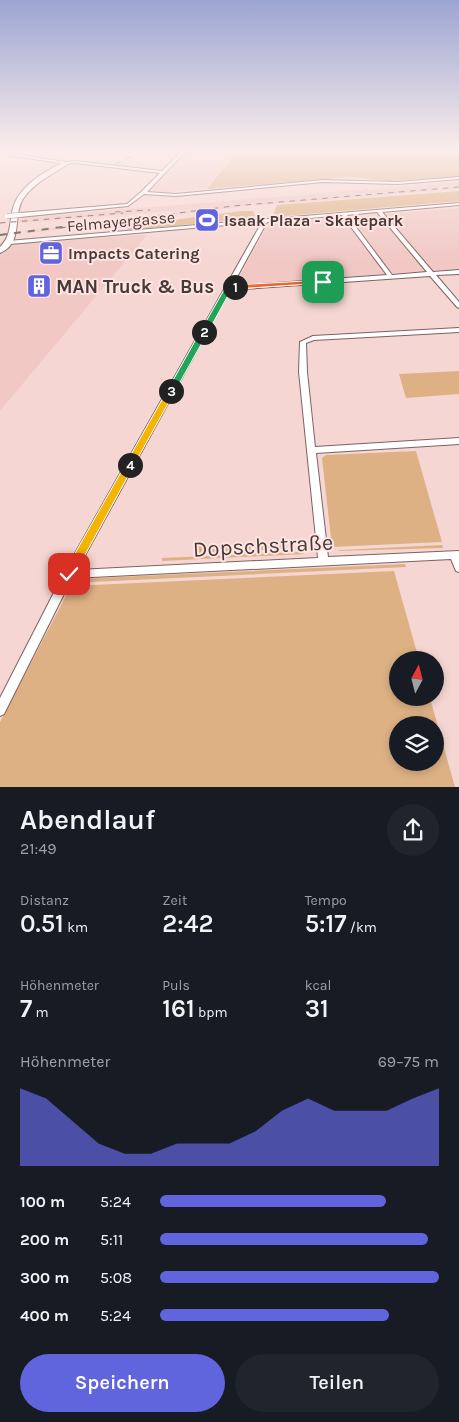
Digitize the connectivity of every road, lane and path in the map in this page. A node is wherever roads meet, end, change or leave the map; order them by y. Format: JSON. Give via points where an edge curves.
{"nodes":[{"id":1,"x":32,"y":187,"type":"edge"},
{"id":2,"x":149,"y":187,"type":"edge"},
{"id":3,"x":269,"y":187,"type":"edge"},
{"id":4,"x":143,"y":193,"type":"junction"},
{"id":5,"x":459,"y":204,"type":"edge"},
{"id":6,"x":378,"y":211,"type":"junction"},
{"id":7,"x":344,"y":214,"type":"junction"},
{"id":8,"x":0,"y":216,"type":"edge"},
{"id":9,"x":264,"y":221,"type":"junction"},
{"id":10,"x":10,"y":242,"type":"junction"},
{"id":11,"x":0,"y":251,"type":"edge"},
{"id":12,"x":459,"y":272,"type":"edge"},
{"id":13,"x":431,"y":274,"type":"junction"},
{"id":14,"x":390,"y":277,"type":"junction"},
{"id":15,"x":229,"y":288,"type":"junction"},
{"id":16,"x":459,"y":306,"type":"edge"},
{"id":17,"x":459,"y":330,"type":"edge"},
{"id":18,"x":459,"y":441,"type":"edge"},
{"id":19,"x":312,"y":450,"type":"junction"},
{"id":20,"x":456,"y":555,"type":"edge"},
{"id":21,"x":323,"y":560,"type":"junction"},
{"id":22,"x":459,"y":568,"type":"edge"},
{"id":23,"x":69,"y":574,"type":"junction"},
{"id":24,"x":0,"y":710,"type":"edge"}],
"edges":[{"from":1,"to":10,"type":"street","via":[[19,198],[15,231]]},
{"from":2,"to":4,"type":"street"},
{"from":3,"to":4,"type":"street","via":[[176,195]]},
{"from":4,"to":8,"type":"street","bridge":true,"via":[[124,206]]},
{"from":5,"to":6,"type":"street","name":"Felmayergasse"},
{"from":6,"to":7,"type":"street","name":"Felmayergasse"},
{"from":6,"to":13,"type":"street"},
{"from":7,"to":9,"type":"street","name":"Felmayergasse"},
{"from":7,"to":14,"type":"street"},
{"from":9,"to":10,"type":"street","name":"Felmayergasse"},
{"from":9,"to":15,"type":"street"},
{"from":10,"to":11,"type":"street"},
{"from":12,"to":13,"type":"street"},
{"from":13,"to":14,"type":"street"},
{"from":13,"to":16,"type":"street"},
{"from":14,"to":15,"type":"street"},
{"from":15,"to":23,"type":"street"},
{"from":17,"to":19,"type":"street","via":[[313,338],[302,342]]},
{"from":18,"to":19,"type":"street"},
{"from":19,"to":21,"type":"street"},
{"from":20,"to":21,"type":"street","name":"Dopschstraße"},
{"from":20,"to":22,"type":"street"},
{"from":21,"to":23,"type":"street","name":"Dopschstraße"},
{"from":23,"to":24,"type":"street"}]}
